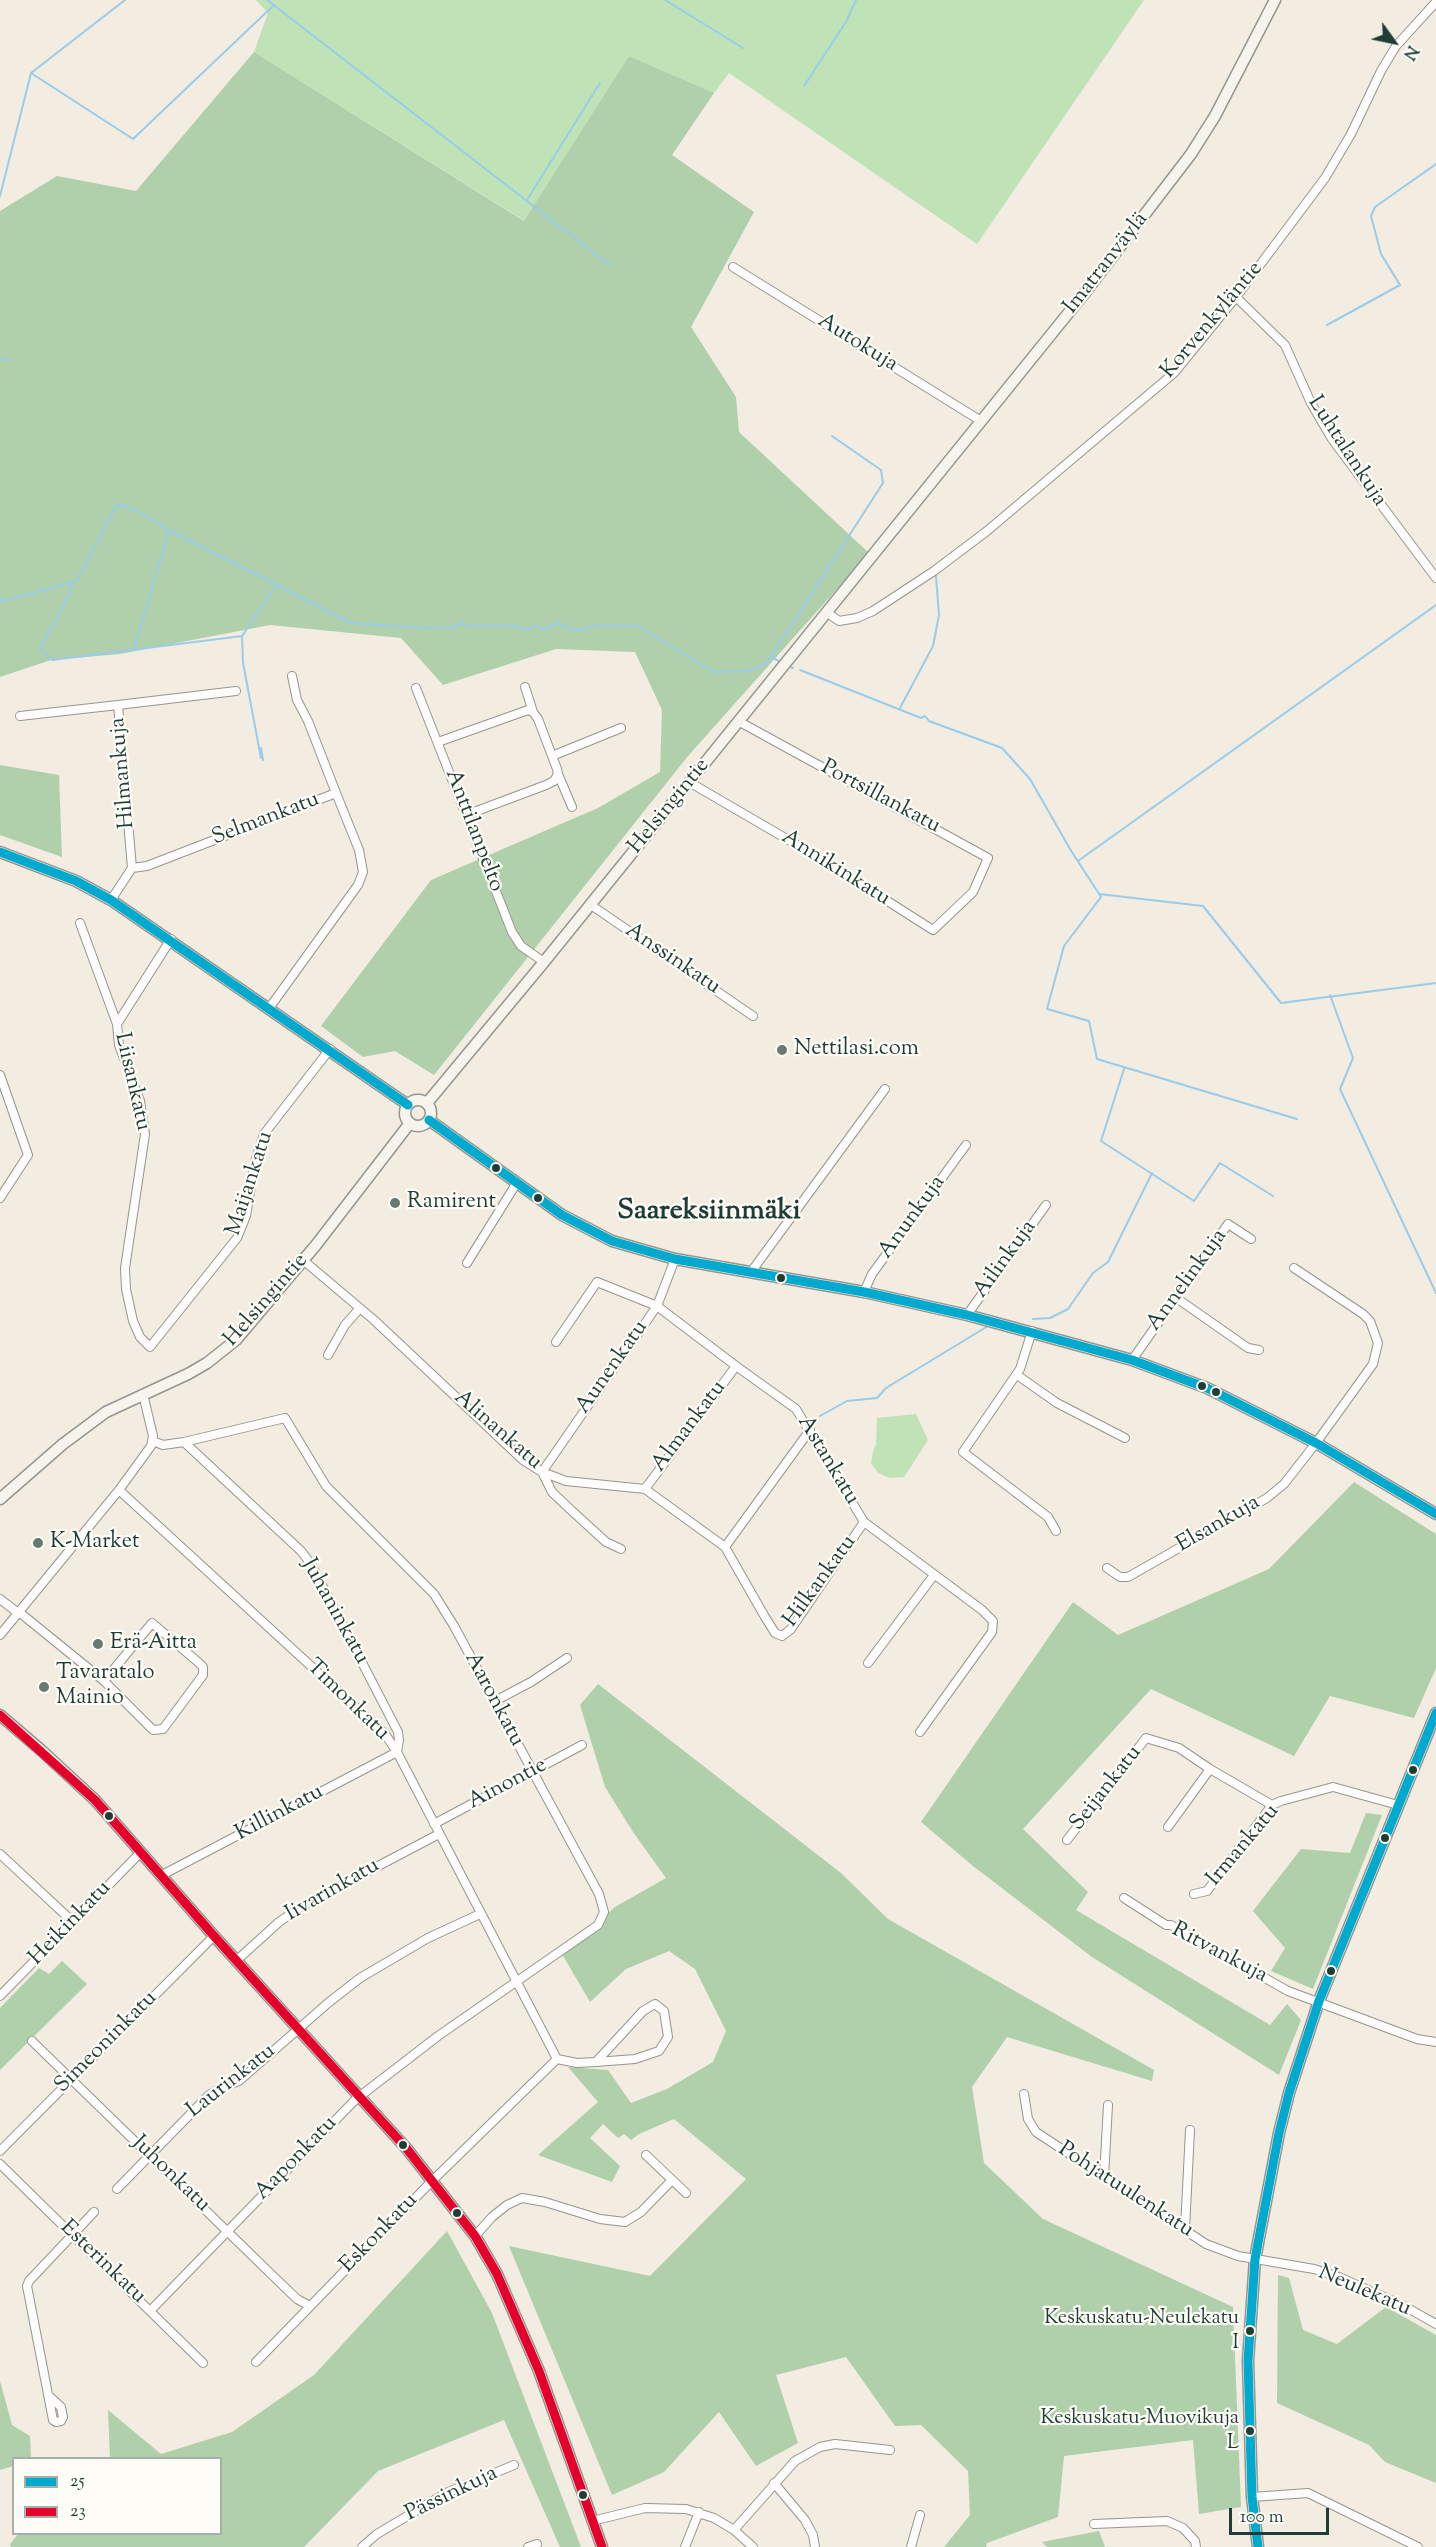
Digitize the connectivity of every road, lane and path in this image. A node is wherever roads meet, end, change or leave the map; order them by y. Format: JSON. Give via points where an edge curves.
{"nodes":[{"id":1,"x":1275,"y":0,"type":"edge"},
{"id":2,"x":1436,"y":2,"type":"edge"},
{"id":3,"x":733,"y":267,"type":"dead end"},
{"id":4,"x":1236,"y":297,"type":"junction"},
{"id":5,"x":981,"y":421,"type":"junction"},
{"id":6,"x":910,"y":508,"type":"joint"},
{"id":7,"x":1436,"y":578,"type":"edge"},
{"id":8,"x":826,"y":612,"type":"junction"},
{"id":9,"x":292,"y":676,"type":"dead end"},
{"id":10,"x":525,"y":687,"type":"dead end"},
{"id":11,"x":416,"y":688,"type":"dead end"},
{"id":12,"x":236,"y":691,"type":"dead end"},
{"id":13,"x":118,"y":705,"type":"junction"},
{"id":14,"x":533,"y":712,"type":"junction"},
{"id":15,"x":20,"y":716,"type":"dead end"},
{"id":16,"x":738,"y":721,"type":"junction"},
{"id":17,"x":621,"y":728,"type":"dead end"},
{"id":18,"x":438,"y":742,"type":"junction"},
{"id":19,"x":552,"y":756,"type":"junction"},
{"id":20,"x":558,"y":774,"type":"junction"},
{"id":21,"x":690,"y":782,"type":"junction"},
{"id":22,"x":336,"y":793,"type":"junction"},
{"id":23,"x":572,"y":807,"type":"dead end"},
{"id":24,"x":466,"y":815,"type":"junction"},
{"id":25,"x":0,"y":852,"type":"edge"},
{"id":26,"x":132,"y":868,"type":"junction"},
{"id":27,"x":973,"y":892,"type":"joint"},
{"id":28,"x":111,"y":900,"type":"junction"},
{"id":29,"x":591,"y":905,"type":"junction"},
{"id":30,"x":80,"y":922,"type":"dead end"},
{"id":31,"x":171,"y":939,"type":"junction"},
{"id":32,"x":544,"y":963,"type":"junction"},
{"id":33,"x":270,"y":1007,"type":"junction"},
{"id":34,"x":753,"y":1016,"type":"dead end"},
{"id":35,"x":117,"y":1024,"type":"junction"},
{"id":36,"x":330,"y":1049,"type":"junction"},
{"id":37,"x":0,"y":1075,"type":"edge"},
{"id":38,"x":885,"y":1089,"type":"dead end"},
{"id":39,"x":427,"y":1102,"type":"junction"},
{"id":40,"x":408,"y":1105,"type":"junction"},
{"id":41,"x":429,"y":1120,"type":"junction"},
{"id":42,"x":410,"y":1123,"type":"junction"},
{"id":43,"x":966,"y":1145,"type":"dead end"},
{"id":44,"x":516,"y":1184,"type":"junction"},
{"id":45,"x":0,"y":1198,"type":"edge"},
{"id":46,"x":1046,"y":1205,"type":"dead end"},
{"id":47,"x":1251,"y":1239,"type":"dead end"},
{"id":48,"x":675,"y":1259,"type":"junction"},
{"id":49,"x":303,"y":1260,"type":"junction"},
{"id":50,"x":467,"y":1263,"type":"dead end"},
{"id":51,"x":1294,"y":1268,"type":"dead end"},
{"id":52,"x":751,"y":1272,"type":"junction"},
{"id":53,"x":864,"y":1292,"type":"junction"},
{"id":54,"x":1175,"y":1297,"type":"junction"},
{"id":55,"x":657,"y":1306,"type":"junction"},
{"id":56,"x":360,"y":1308,"type":"junction"},
{"id":57,"x":967,"y":1315,"type":"junction"},
{"id":58,"x":1032,"y":1331,"type":"junction"},
{"id":59,"x":556,"y":1342,"type":"dead end"},
{"id":60,"x":150,"y":1347,"type":"joint"},
{"id":61,"x":1259,"y":1350,"type":"dead end"},
{"id":62,"x":328,"y":1355,"type":"dead end"},
{"id":63,"x":1131,"y":1360,"type":"junction"},
{"id":64,"x":736,"y":1366,"type":"junction"},
{"id":65,"x":1017,"y":1375,"type":"junction"},
{"id":66,"x":143,"y":1394,"type":"junction"},
{"id":67,"x":810,"y":1430,"type":"junction"},
{"id":68,"x":1125,"y":1438,"type":"dead end"},
{"id":69,"x":153,"y":1441,"type":"junction"},
{"id":70,"x":184,"y":1442,"type":"junction"},
{"id":71,"x":1316,"y":1443,"type":"junction"},
{"id":72,"x":542,"y":1472,"type":"junction"},
{"id":73,"x":645,"y":1489,"type":"junction"},
{"id":74,"x":118,"y":1491,"type":"junction"},
{"id":75,"x":0,"y":1499,"type":"edge"},
{"id":76,"x":1436,"y":1514,"type":"edge"},
{"id":77,"x":864,"y":1522,"type":"junction"},
{"id":78,"x":1056,"y":1531,"type":"dead end"},
{"id":79,"x":725,"y":1547,"type":"junction"},
{"id":80,"x":621,"y":1549,"type":"dead end"},
{"id":81,"x":1107,"y":1568,"type":"dead end"},
{"id":82,"x":934,"y":1575,"type":"junction"},
{"id":83,"x":0,"y":1599,"type":"edge"},
{"id":84,"x":18,"y":1613,"type":"junction"},
{"id":85,"x":0,"y":1635,"type":"edge"},
{"id":86,"x":567,"y":1658,"type":"dead end"},
{"id":87,"x":868,"y":1663,"type":"dead end"},
{"id":88,"x":104,"y":1681,"type":"junction"},
{"id":89,"x":495,"y":1701,"type":"junction"},
{"id":90,"x":1436,"y":1713,"type":"edge"},
{"id":91,"x":0,"y":1715,"type":"edge"},
{"id":92,"x":920,"y":1732,"type":"dead end"},
{"id":93,"x":582,"y":1745,"type":"dead end"},
{"id":94,"x":397,"y":1752,"type":"junction"},
{"id":95,"x":1210,"y":1769,"type":"junction"},
{"id":96,"x":532,"y":1773,"type":"junction"},
{"id":97,"x":1272,"y":1805,"type":"junction"},
{"id":98,"x":1398,"y":1805,"type":"junction"},
{"id":99,"x":434,"y":1824,"type":"junction"},
{"id":100,"x":1168,"y":1827,"type":"dead end"},
{"id":101,"x":439,"y":1834,"type":"junction"},
{"id":102,"x":1067,"y":1840,"type":"dead end"},
{"id":103,"x":141,"y":1852,"type":"junction"},
{"id":104,"x":0,"y":1854,"type":"edge"},
{"id":105,"x":162,"y":1875,"type":"junction"},
{"id":106,"x":1194,"y":1894,"type":"dead end"},
{"id":107,"x":1124,"y":1898,"type":"dead end"},
{"id":108,"x":480,"y":1914,"type":"junction"},
{"id":109,"x":73,"y":1922,"type":"junction"},
{"id":110,"x":214,"y":1936,"type":"junction"},
{"id":111,"x":236,"y":1961,"type":"junction"},
{"id":112,"x":516,"y":1981,"type":"junction"},
{"id":113,"x":0,"y":1996,"type":"edge"},
{"id":114,"x":1319,"y":2001,"type":"junction"},
{"id":115,"x":298,"y":2028,"type":"junction"},
{"id":116,"x":32,"y":2041,"type":"dead end"},
{"id":117,"x":1436,"y":2042,"type":"edge"},
{"id":118,"x":557,"y":2059,"type":"junction"},
{"id":119,"x":596,"y":2062,"type":"junction"},
{"id":120,"x":72,"y":2079,"type":"junction"},
{"id":121,"x":1024,"y":2094,"type":"dead end"},
{"id":122,"x":360,"y":2096,"type":"junction"},
{"id":123,"x":1108,"y":2104,"type":"dead end"},
{"id":124,"x":1190,"y":2130,"type":"dead end"},
{"id":125,"x":0,"y":2151,"type":"edge"},
{"id":126,"x":150,"y":2155,"type":"junction"},
{"id":127,"x":646,"y":2155,"type":"dead end"},
{"id":128,"x":0,"y":2164,"type":"edge"},
{"id":129,"x":1104,"y":2177,"type":"junction"},
{"id":130,"x":433,"y":2180,"type":"junction"},
{"id":131,"x":672,"y":2180,"type":"junction"},
{"id":132,"x":117,"y":2189,"type":"dead end"},
{"id":133,"x":686,"y":2193,"type":"dead end"},
{"id":134,"x":94,"y":2212,"type":"dead end"},
{"id":135,"x":1185,"y":2229,"type":"junction"},
{"id":136,"x":228,"y":2231,"type":"junction"},
{"id":137,"x":72,"y":2234,"type":"junction"},
{"id":138,"x":475,"y":2236,"type":"junction"},
{"id":139,"x":1255,"y":2259,"type":"junction"},
{"id":140,"x":310,"y":2306,"type":"junction"},
{"id":141,"x":150,"y":2310,"type":"junction"},
{"id":142,"x":1436,"y":2324,"type":"edge"},
{"id":143,"x":256,"y":2362,"type":"dead end"},
{"id":144,"x":203,"y":2363,"type":"dead end"},
{"id":145,"x":48,"y":2396,"type":"dead end"},
{"id":146,"x":890,"y":2450,"type":"dead end"},
{"id":147,"x":514,"y":2465,"type":"dead end"},
{"id":148,"x":774,"y":2483,"type":"junction"},
{"id":149,"x":1252,"y":2497,"type":"junction"},
{"id":150,"x":699,"y":2512,"type":"junction"},
{"id":151,"x":920,"y":2515,"type":"dead end"},
{"id":152,"x":592,"y":2521,"type":"junction"},
{"id":153,"x":1094,"y":2524,"type":"dead end"},
{"id":154,"x":734,"y":2530,"type":"junction"},
{"id":155,"x":537,"y":2544,"type":"dead end"},
{"id":156,"x":1405,"y":2544,"type":"edge"},
{"id":157,"x":362,"y":2547,"type":"edge"},
{"id":158,"x":528,"y":2547,"type":"edge"},
{"id":159,"x":602,"y":2547,"type":"edge"},
{"id":160,"x":685,"y":2547,"type":"edge"},
{"id":161,"x":753,"y":2547,"type":"edge"},
{"id":162,"x":815,"y":2547,"type":"edge"},
{"id":163,"x":911,"y":2547,"type":"edge"},
{"id":164,"x":1196,"y":2547,"type":"edge"},
{"id":165,"x":1258,"y":2547,"type":"edge"},
{"id":166,"x":1418,"y":2547,"type":"edge"}],
"edges":[{"from":1,"to":5,"type":"main road","name":"Imatranväylä","via":[[1215,117],[1191,154]]},
{"from":2,"to":4,"type":"street","name":"Korvenkyläntie","via":[[1396,46],[1325,178]]},
{"from":3,"to":5,"type":"street","name":"Autokuja"},
{"from":4,"to":7,"type":"street","name":"Luhtalankuja","via":[[1285,345],[1332,439]]},
{"from":4,"to":8,"type":"street","name":"Korvenkyläntie","via":[[1174,373],[948,561],[873,611],[844,622]]},
{"from":5,"to":6,"type":"main road","name":"Imatranväylä"},
{"from":6,"to":8,"type":"main road","name":"Helsingintie"},
{"from":8,"to":16,"type":"main road","name":"Helsingintie"},
{"from":9,"to":22,"type":"street","via":[[297,700]]},
{"from":10,"to":14,"type":"street"},
{"from":11,"to":18,"type":"street","name":"Anttilanpelto"},
{"from":12,"to":13,"type":"street"},
{"from":13,"to":15,"type":"street","name":"Hilmankuja"},
{"from":13,"to":26,"type":"street","name":"Hilmankuja"},
{"from":14,"to":18,"type":"street","via":[[522,710]]},
{"from":14,"to":19,"type":"street"},
{"from":16,"to":21,"type":"main road","name":"Helsingintie"},
{"from":16,"to":27,"type":"street","name":"Portsillankatu","via":[[988,858]]},
{"from":17,"to":19,"type":"street"},
{"from":18,"to":24,"type":"street","name":"Anttilanpelto"},
{"from":19,"to":20,"type":"street"},
{"from":20,"to":23,"type":"street"},
{"from":20,"to":24,"type":"street","via":[[546,785]]},
{"from":21,"to":27,"type":"street","name":"Annikinkatu","via":[[824,860],[933,930]]},
{"from":21,"to":29,"type":"main road","name":"Helsingintie"},
{"from":22,"to":26,"type":"street","name":"Selmankatu","via":[[158,862]]},
{"from":22,"to":33,"type":"street","name":"Selmankatu","via":[[359,850],[363,872],[358,885]]},
{"from":24,"to":32,"type":"street","name":"Anttilanpelto","via":[[517,940]]},
{"from":25,"to":28,"type":"main road","via":[[76,880]]},
{"from":26,"to":28,"type":"street"},
{"from":28,"to":31,"type":"main road"},
{"from":29,"to":32,"type":"main road","name":"Helsingintie"},
{"from":29,"to":34,"type":"street","name":"Anssinkatu"},
{"from":30,"to":35,"type":"street","name":"Liisankatu"},
{"from":31,"to":33,"type":"main road"},
{"from":31,"to":35,"type":"street"},
{"from":32,"to":39,"type":"main road","name":"Helsingintie"},
{"from":33,"to":36,"type":"main road"},
{"from":35,"to":60,"type":"street","name":"Liisankatu","via":[[119,1045],[140,1101],[145,1134],[125,1268],[126,1289],[132,1321]]},
{"from":36,"to":40,"type":"main road"},
{"from":36,"to":60,"type":"street","name":"Maijankatu","via":[[264,1134],[246,1216],[237,1238]]},
{"from":37,"to":45,"type":"street","via":[[28,1155]]},
{"from":38,"to":52,"type":"street"},
{"from":39,"to":40,"type":"main road","via":[[417,1100]]},
{"from":39,"to":41,"type":"main road","via":[[432,1111]]},
{"from":40,"to":42,"type":"main road","via":[[405,1114]]},
{"from":41,"to":42,"type":"main road","via":[[420,1126]]},
{"from":41,"to":44,"type":"main road"},
{"from":42,"to":49,"type":"main road","name":"Helsingintie"},
{"from":43,"to":53,"type":"street","name":"Anunkuja","via":[[872,1274]]},
{"from":44,"to":48,"type":"main road","via":[[589,1230],[632,1248]]},
{"from":44,"to":50,"type":"street"},
{"from":46,"to":57,"type":"street","name":"Ailinkuja"},
{"from":47,"to":54,"type":"street","name":"Annelinkuja","via":[[1228,1224]]},
{"from":48,"to":52,"type":"main road"},
{"from":48,"to":55,"type":"street","name":"Aunenkatu"},
{"from":49,"to":56,"type":"street","name":"Alinankatu"},
{"from":49,"to":66,"type":"main road","name":"Helsingintie","via":[[223,1352],[188,1374]]},
{"from":51,"to":71,"type":"street","via":[[1364,1314],[1378,1343],[1373,1364]]},
{"from":52,"to":53,"type":"main road"},
{"from":53,"to":57,"type":"main road"},
{"from":54,"to":61,"type":"street","via":[[1248,1348]]},
{"from":54,"to":63,"type":"street","name":"Annelinkuja"},
{"from":55,"to":59,"type":"street","name":"Astankatu","via":[[597,1282]]},
{"from":55,"to":64,"type":"street","name":"Astankatu"},
{"from":55,"to":72,"type":"street","name":"Aunenkatu"},
{"from":56,"to":62,"type":"street"},
{"from":56,"to":72,"type":"street","name":"Alinankatu","via":[[524,1460]]},
{"from":57,"to":58,"type":"main road"},
{"from":58,"to":63,"type":"main road"},
{"from":58,"to":65,"type":"street"},
{"from":63,"to":71,"type":"main road","via":[[1207,1388]]},
{"from":64,"to":67,"type":"street","name":"Astankatu","via":[[796,1409]]},
{"from":64,"to":73,"type":"street","name":"Almankatu"},
{"from":65,"to":68,"type":"street","via":[[1057,1403]]},
{"from":65,"to":78,"type":"street","via":[[963,1452],[1048,1517]]},
{"from":66,"to":69,"type":"street"},
{"from":66,"to":75,"type":"main road","name":"Helsingintie","via":[[88,1425]]},
{"from":67,"to":77,"type":"street","name":"Astankatu"},
{"from":67,"to":79,"type":"street"},
{"from":69,"to":70,"type":"street","via":[[163,1445]]},
{"from":69,"to":74,"type":"street"},
{"from":70,"to":89,"type":"street","name":"Aaronkatu","via":[[285,1418],[326,1486],[434,1594]]},
{"from":70,"to":94,"type":"street","name":"Juhaninkatu","via":[[311,1564],[398,1732]]},
{"from":71,"to":76,"type":"main road"},
{"from":71,"to":81,"type":"street","name":"Elsankuja","via":[[1284,1484],[1267,1498],[1128,1577],[1120,1577]]},
{"from":72,"to":73,"type":"street","name":"Alinankatu","via":[[566,1481]]},
{"from":72,"to":80,"type":"street","via":[[552,1492],[606,1542]]},
{"from":73,"to":79,"type":"street"},
{"from":74,"to":84,"type":"street"},
{"from":74,"to":94,"type":"street","name":"Timonkatu","via":[[372,1720]]},
{"from":77,"to":79,"type":"street","name":"Hilkankatu","via":[[791,1629],[782,1636],[776,1633]]},
{"from":77,"to":82,"type":"street","name":"Astankatu"},
{"from":82,"to":87,"type":"street"},
{"from":82,"to":92,"type":"street","name":"Astankatu","via":[[993,1621],[992,1632]]},
{"from":83,"to":84,"type":"street"},
{"from":84,"to":85,"type":"street"},
{"from":84,"to":88,"type":"street"},
{"from":86,"to":89,"type":"street"},
{"from":88,"to":88,"type":"street","via":[[157,1731],[163,1729],[200,1682],[203,1667],[152,1623]]},
{"from":89,"to":96,"type":"street","name":"Aaronkatu"},
{"from":90,"to":98,"type":"main road"},
{"from":91,"to":103,"type":"main road","via":[[95,1800]]},
{"from":93,"to":96,"type":"street","name":"Ainontie"},
{"from":94,"to":99,"type":"street","name":"Timonkatu"},
{"from":94,"to":105,"type":"street","name":"Killinkatu"},
{"from":95,"to":97,"type":"street","name":"Seijankatu"},
{"from":95,"to":100,"type":"street"},
{"from":95,"to":102,"type":"street","name":"Seijankatu","via":[[1179,1748],[1146,1738]]},
{"from":96,"to":99,"type":"street","name":"Ainontie"},
{"from":96,"to":112,"type":"street","name":"Aaronkatu","via":[[599,1894],[604,1912],[598,1925]]},
{"from":97,"to":98,"type":"street","name":"Irmankatu","via":[[1333,1787]]},
{"from":97,"to":106,"type":"street","name":"Irmankatu","via":[[1207,1891]]},
{"from":98,"to":114,"type":"main road"},
{"from":99,"to":101,"type":"street","name":"Timonkatu"},
{"from":101,"to":108,"type":"street","name":"Timonkatu"},
{"from":101,"to":111,"type":"street","name":"Iivarinkatu","via":[[302,1906]]},
{"from":103,"to":105,"type":"main road"},
{"from":103,"to":109,"type":"street","name":"Heikinkatu"},
{"from":104,"to":109,"type":"street"},
{"from":105,"to":110,"type":"main road"},
{"from":107,"to":114,"type":"street","name":"Ritvankuja","via":[[1275,1984]]},
{"from":108,"to":112,"type":"street","name":"Timonkatu"},
{"from":108,"to":115,"type":"street","name":"Laurinkatu","via":[[428,1938],[360,1978]]},
{"from":109,"to":113,"type":"street","name":"Heikinkatu"},
{"from":110,"to":111,"type":"main road"},
{"from":110,"to":120,"type":"street","name":"Simeoninkatu"},
{"from":111,"to":115,"type":"main road"},
{"from":112,"to":118,"type":"street","name":"Timonkatu"},
{"from":112,"to":122,"type":"street","name":"Aaponkatu"},
{"from":114,"to":117,"type":"street","name":"Ritvankuja","via":[[1417,2039]]},
{"from":114,"to":139,"type":"main road","via":[[1279,2133]]},
{"from":115,"to":122,"type":"main road"},
{"from":115,"to":126,"type":"street","name":"Laurinkatu","via":[[239,2081],[209,2095]]},
{"from":116,"to":120,"type":"street","name":"Juhonkatu"},
{"from":118,"to":119,"type":"street"},
{"from":118,"to":130,"type":"street","name":"Eskonkatu"},
{"from":119,"to":119,"type":"street","via":[[643,2011],[655,2004],[664,2011],[668,2037],[659,2050],[635,2059]]},
{"from":120,"to":125,"type":"street","name":"Simeoninkatu"},
{"from":120,"to":126,"type":"street","name":"Juhonkatu"},
{"from":121,"to":129,"type":"street","name":"Pohjatuulenkatu","via":[[1028,2119],[1036,2132]]},
{"from":122,"to":130,"type":"main road"},
{"from":122,"to":136,"type":"street","name":"Aaponkatu"},
{"from":123,"to":129,"type":"street"},
{"from":124,"to":135,"type":"street"},
{"from":126,"to":132,"type":"street","name":"Laurinkatu"},
{"from":126,"to":136,"type":"street","name":"Juhonkatu"},
{"from":127,"to":131,"type":"street"},
{"from":128,"to":137,"type":"street","name":"Esterinkatu"},
{"from":129,"to":135,"type":"street","name":"Pohjatuulenkatu"},
{"from":130,"to":138,"type":"main road"},
{"from":130,"to":140,"type":"street","name":"Eskonkatu"},
{"from":131,"to":133,"type":"street"},
{"from":131,"to":138,"type":"street","via":[[642,2212],[625,2222],[522,2198],[492,2217]]},
{"from":134,"to":137,"type":"street"},
{"from":135,"to":139,"type":"street","name":"Pohjatuulenkatu","via":[[1206,2244]]},
{"from":136,"to":140,"type":"street","name":"Juhonkatu","via":[[297,2299]]},
{"from":136,"to":141,"type":"street","name":"Aaponkatu"},
{"from":137,"to":141,"type":"street","name":"Esterinkatu"},
{"from":137,"to":145,"type":"street","via":[[27,2286]]},
{"from":138,"to":152,"type":"main road","via":[[497,2274],[539,2371]]},
{"from":139,"to":142,"type":"street","name":"Neulekatu","via":[[1339,2277]]},
{"from":139,"to":149,"type":"main road","via":[[1248,2361]]},
{"from":140,"to":143,"type":"street","name":"Eskonkatu"},
{"from":141,"to":144,"type":"street","name":"Esterinkatu"},
{"from":146,"to":148,"type":"street","via":[[835,2444],[820,2447],[795,2461]]},
{"from":147,"to":157,"type":"street","name":"Pässinkuja","via":[[446,2493]]},
{"from":148,"to":154,"type":"street"},
{"from":148,"to":162,"type":"street","via":[[805,2520]]},
{"from":149,"to":156,"type":"street","via":[[1308,2493]]},
{"from":149,"to":165,"type":"main road"},
{"from":150,"to":152,"type":"street","via":[[645,2508]]},
{"from":150,"to":154,"type":"street"},
{"from":150,"to":160,"type":"street"},
{"from":151,"to":163,"type":"street"},
{"from":152,"to":159,"type":"main road"},
{"from":153,"to":164,"type":"street","via":[[1167,2521],[1183,2528]]},
{"from":154,"to":161,"type":"street"},
{"from":155,"to":158,"type":"street"},
{"from":156,"to":166,"type":"street"}]}
